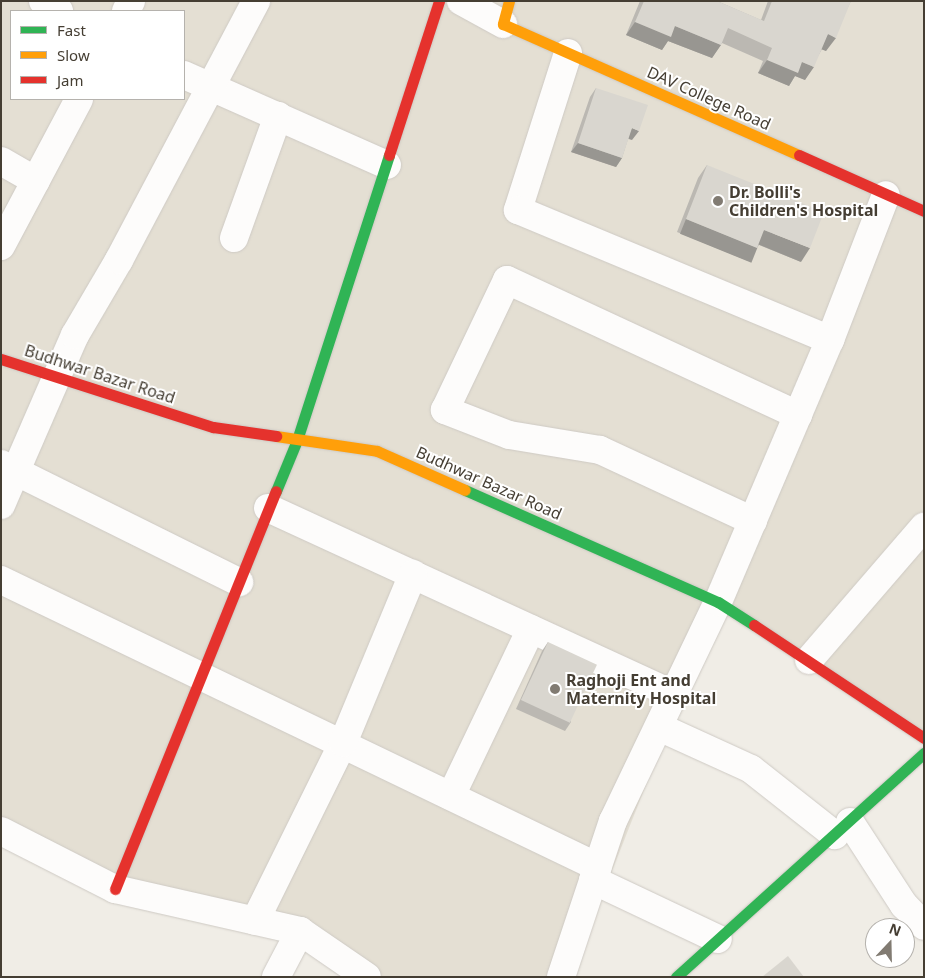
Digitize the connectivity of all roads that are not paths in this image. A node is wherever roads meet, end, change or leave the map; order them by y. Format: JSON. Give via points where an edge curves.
{"nodes":[{"id":1,"x":43,"y":1,"type":"edge"},
{"id":2,"x":256,"y":1,"type":"edge"},
{"id":3,"x":439,"y":1,"type":"edge"},
{"id":4,"x":461,"y":1,"type":"edge"},
{"id":5,"x":57,"y":10,"type":"edge"},
{"id":6,"x":506,"y":13,"type":"edge"},
{"id":7,"x":568,"y":53,"type":"junction"},
{"id":8,"x":185,"y":75,"type":"edge"},
{"id":9,"x":211,"y":87,"type":"junction"},
{"id":10,"x":79,"y":100,"type":"edge"},
{"id":11,"x":278,"y":116,"type":"junction"},
{"id":12,"x":1,"y":160,"type":"edge"},
{"id":13,"x":387,"y":165,"type":"junction"},
{"id":14,"x":36,"y":181,"type":"junction"},
{"id":15,"x":886,"y":194,"type":"junction"},
{"id":16,"x":924,"y":211,"type":"edge"},
{"id":17,"x":234,"y":238,"type":"dead end"},
{"id":18,"x":1,"y":246,"type":"edge"},
{"id":19,"x":830,"y":340,"type":"junction"},
{"id":20,"x":1,"y":359,"type":"edge"},
{"id":21,"x":58,"y":378,"type":"junction"},
{"id":22,"x":798,"y":415,"type":"junction"},
{"id":23,"x":297,"y":440,"type":"junction"},
{"id":24,"x":9,"y":467,"type":"edge"},
{"id":25,"x":1,"y":505,"type":"edge"},
{"id":26,"x":268,"y":508,"type":"junction"},
{"id":27,"x":753,"y":521,"type":"junction"},
{"id":28,"x":924,"y":527,"type":"edge"},
{"id":29,"x":413,"y":574,"type":"junction"},
{"id":30,"x":1,"y":580,"type":"edge"},
{"id":31,"x":239,"y":582,"type":"junction"},
{"id":32,"x":718,"y":602,"type":"junction"},
{"id":33,"x":531,"y":629,"type":"junction"},
{"id":34,"x":809,"y":660,"type":"junction"},
{"id":35,"x":202,"y":676,"type":"junction"},
{"id":36,"x":674,"y":694,"type":"junction"},
{"id":37,"x":660,"y":727,"type":"junction"},
{"id":38,"x":924,"y":738,"type":"edge"},
{"id":39,"x":343,"y":743,"type":"junction"},
{"id":40,"x":924,"y":753,"type":"edge"},
{"id":41,"x":451,"y":796,"type":"junction"},
{"id":42,"x":842,"y":828,"type":"junction"},
{"id":43,"x":1,"y":831,"type":"edge"},
{"id":44,"x":596,"y":874,"type":"junction"},
{"id":45,"x":115,"y":889,"type":"junction"},
{"id":46,"x":254,"y":921,"type":"junction"},
{"id":47,"x":924,"y":926,"type":"edge"},
{"id":48,"x":300,"y":931,"type":"junction"},
{"id":49,"x":718,"y":939,"type":"junction"},
{"id":50,"x":276,"y":977,"type":"edge"},
{"id":51,"x":367,"y":977,"type":"edge"},
{"id":52,"x":561,"y":977,"type":"edge"},
{"id":53,"x":676,"y":977,"type":"edge"}],
"edges":[{"from":1,"to":5,"type":"street"},
{"from":2,"to":9,"type":"street"},
{"from":3,"to":13,"type":"main road"},
{"from":4,"to":6,"type":"street"},
{"from":6,"to":7,"type":"main road","name":"DAV College Road"},
{"from":7,"to":15,"type":"main road","name":"DAV College Road"},
{"from":7,"to":19,"type":"street","via":[[518,210]]},
{"from":8,"to":9,"type":"street"},
{"from":9,"to":11,"type":"street"},
{"from":9,"to":21,"type":"street","via":[[119,260],[75,335]]},
{"from":10,"to":14,"type":"street"},
{"from":11,"to":13,"type":"street"},
{"from":11,"to":17,"type":"street"},
{"from":12,"to":14,"type":"street"},
{"from":13,"to":23,"type":"main road"},
{"from":14,"to":18,"type":"street"},
{"from":15,"to":16,"type":"main road","name":"DAV College Road"},
{"from":15,"to":19,"type":"street"},
{"from":19,"to":22,"type":"street"},
{"from":20,"to":21,"type":"main road","name":"Budhwar Bazar Road"},
{"from":21,"to":23,"type":"main road","name":"Budhwar Bazar Road","via":[[213,427]]},
{"from":21,"to":24,"type":"street"},
{"from":22,"to":27,"type":"street"},
{"from":22,"to":27,"type":"street","via":[[506,280],[445,410],[509,435],[600,450]]},
{"from":23,"to":26,"type":"main road"},
{"from":23,"to":32,"type":"main road","name":"Budhwar Bazar Road","via":[[377,451]]},
{"from":24,"to":25,"type":"street"},
{"from":24,"to":31,"type":"street"},
{"from":26,"to":29,"type":"street"},
{"from":26,"to":31,"type":"main road"},
{"from":27,"to":32,"type":"street"},
{"from":28,"to":34,"type":"street"},
{"from":29,"to":33,"type":"street"},
{"from":29,"to":39,"type":"street"},
{"from":30,"to":35,"type":"street"},
{"from":31,"to":35,"type":"main road"},
{"from":32,"to":34,"type":"main road","name":"Budhwar Bazar Road"},
{"from":32,"to":36,"type":"street"},
{"from":33,"to":36,"type":"street"},
{"from":33,"to":41,"type":"street"},
{"from":34,"to":38,"type":"main road","name":"Budhwar Bazar Road"},
{"from":35,"to":39,"type":"street"},
{"from":35,"to":45,"type":"main road"},
{"from":36,"to":37,"type":"street"},
{"from":37,"to":42,"type":"street","via":[[751,769]]},
{"from":37,"to":44,"type":"street","via":[[613,821]]},
{"from":39,"to":41,"type":"street"},
{"from":39,"to":46,"type":"street"},
{"from":40,"to":42,"type":"main road"},
{"from":41,"to":44,"type":"street"},
{"from":42,"to":47,"type":"street"},
{"from":42,"to":49,"type":"main road"},
{"from":43,"to":45,"type":"street"},
{"from":44,"to":49,"type":"street"},
{"from":44,"to":52,"type":"street"},
{"from":45,"to":46,"type":"street"},
{"from":46,"to":48,"type":"street"},
{"from":48,"to":50,"type":"street"},
{"from":48,"to":51,"type":"street"},
{"from":49,"to":53,"type":"main road"}]}
